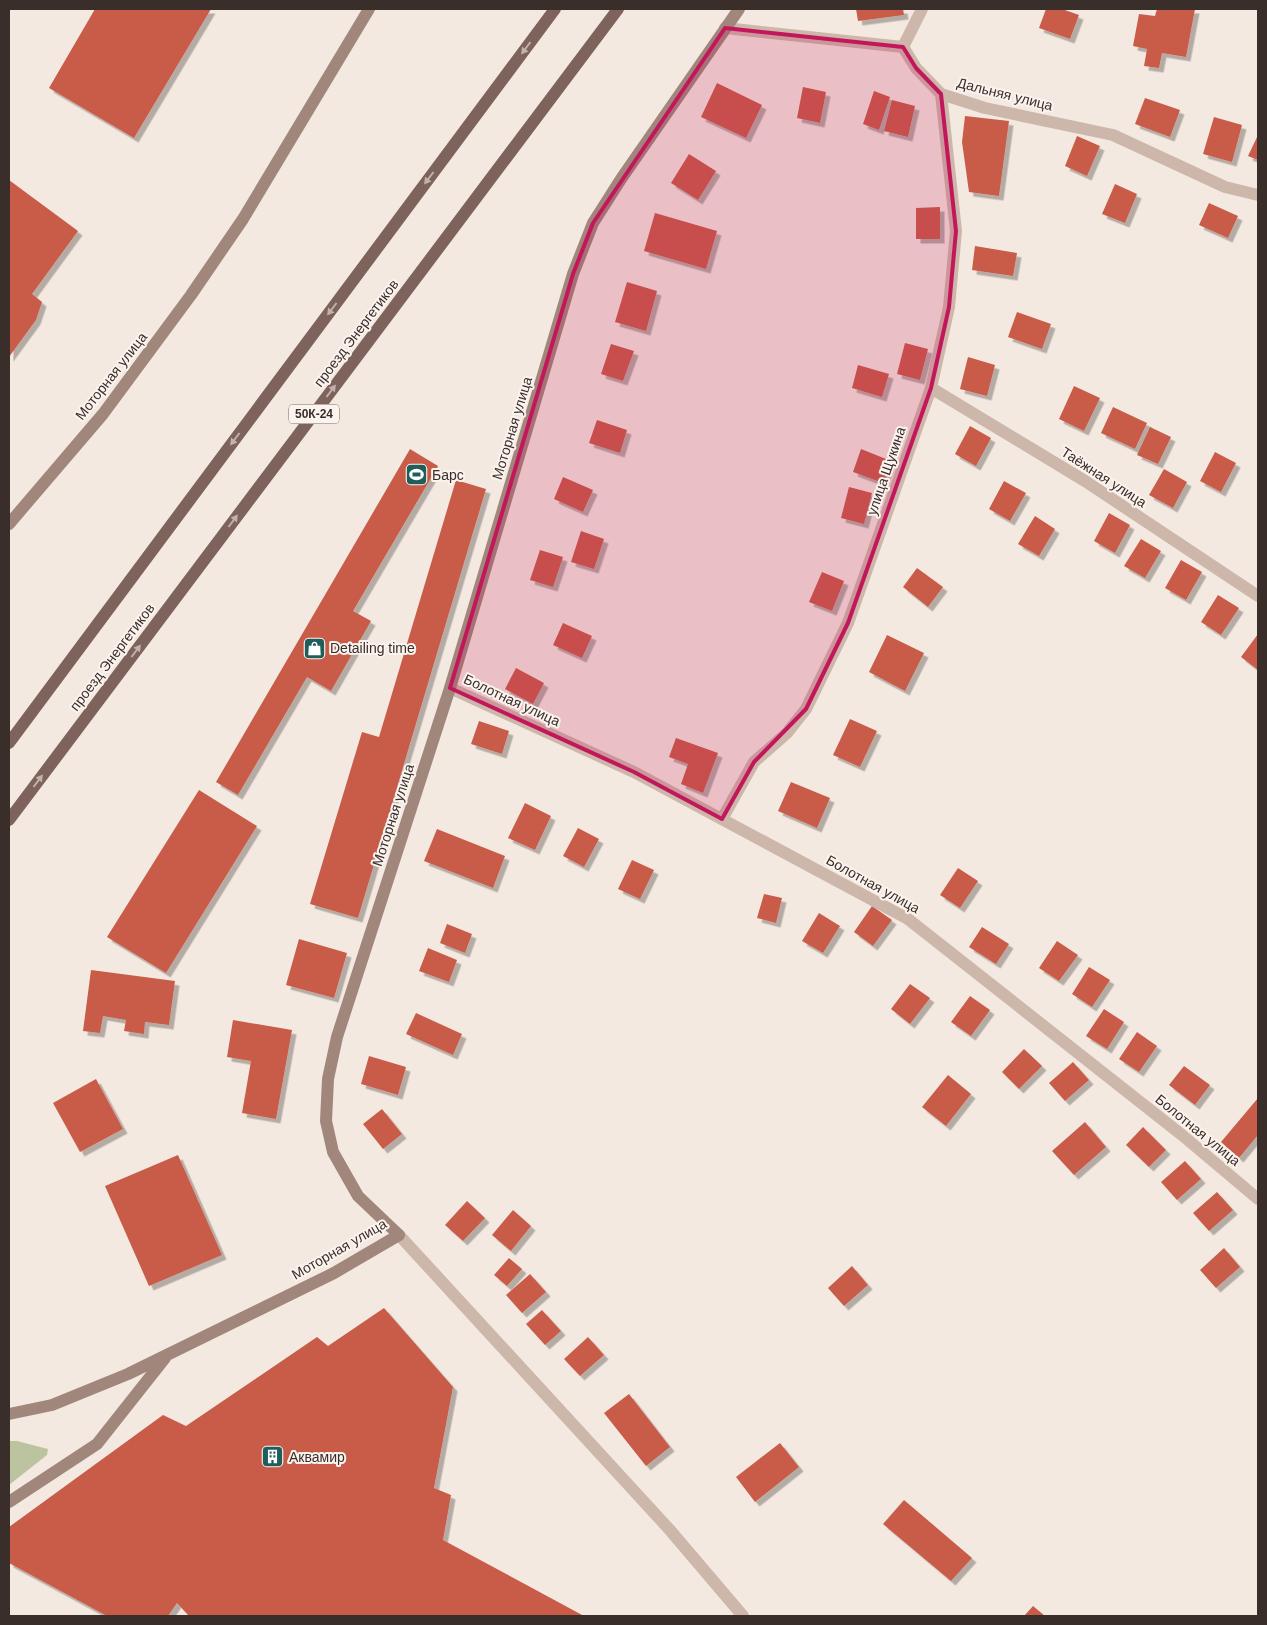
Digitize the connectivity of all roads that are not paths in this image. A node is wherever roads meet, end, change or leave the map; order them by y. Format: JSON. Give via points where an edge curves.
{"nodes":[{"id":1,"x":369,"y":9,"type":"edge"},
{"id":2,"x":555,"y":9,"type":"edge"},
{"id":3,"x":618,"y":9,"type":"edge"},
{"id":4,"x":739,"y":9,"type":"edge"},
{"id":5,"x":922,"y":9,"type":"edge"},
{"id":6,"x":724,"y":28,"type":"junction"},
{"id":7,"x":903,"y":47,"type":"junction"},
{"id":8,"x":941,"y":94,"type":"junction"},
{"id":9,"x":1258,"y":195,"type":"edge"},
{"id":10,"x":931,"y":388,"type":"junction"},
{"id":11,"x":9,"y":524,"type":"edge"},
{"id":12,"x":1258,"y":596,"type":"edge"},
{"id":13,"x":450,"y":688,"type":"junction"},
{"id":14,"x":9,"y":743,"type":"edge"},
{"id":15,"x":722,"y":819,"type":"junction"},
{"id":16,"x":9,"y":820,"type":"edge"},
{"id":17,"x":1258,"y":1199,"type":"edge"},
{"id":18,"x":399,"y":1235,"type":"junction"},
{"id":19,"x":166,"y":1356,"type":"junction"},
{"id":20,"x":9,"y":1414,"type":"edge"},
{"id":21,"x":9,"y":1502,"type":"edge"},
{"id":22,"x":743,"y":1616,"type":"edge"}],
"edges":[{"from":1,"to":11,"type":"street","name":"Моторная улица","via":[[243,219],[191,295],[102,414]]},
{"from":2,"to":14,"type":"main road","one_way":true},
{"from":16,"to":3,"type":"main road","name":"проезд Энергетиков","number":"50К-24","one_way":true},
{"from":4,"to":6,"type":"street","name":"Моторная улица"},
{"from":5,"to":7,"type":"street"},
{"from":6,"to":7,"type":"street"},
{"from":6,"to":13,"type":"street","name":"Моторная улица","via":[[593,223],[573,274]]},
{"from":7,"to":8,"type":"street","name":"Дальняя улица","via":[[916,68]]},
{"from":8,"to":9,"type":"street","name":"Дальняя улица","via":[[986,108],[1113,134],[1225,187]]},
{"from":8,"to":10,"type":"street","name":"улица Щукина","via":[[956,231],[949,307]]},
{"from":10,"to":12,"type":"street","name":"Таёжная улица","via":[[1085,481]]},
{"from":10,"to":15,"type":"street","name":"улица Щукина","via":[[848,623],[806,709],[787,733],[754,762]]},
{"from":13,"to":15,"type":"street","name":"Болотная улица","via":[[634,772]]},
{"from":13,"to":18,"type":"street","name":"Моторная улица","via":[[337,1037],[328,1079],[326,1121],[333,1152],[358,1196]]},
{"from":15,"to":17,"type":"street","name":"Болотная улица","via":[[908,919],[1182,1134]]},
{"from":18,"to":19,"type":"street","name":"Моторная улица","via":[[334,1273]]},
{"from":18,"to":22,"type":"street","via":[[669,1529]]},
{"from":19,"to":20,"type":"street","name":"Моторная улица","via":[[52,1405]]},
{"from":19,"to":21,"type":"street","via":[[97,1444]]}]}
